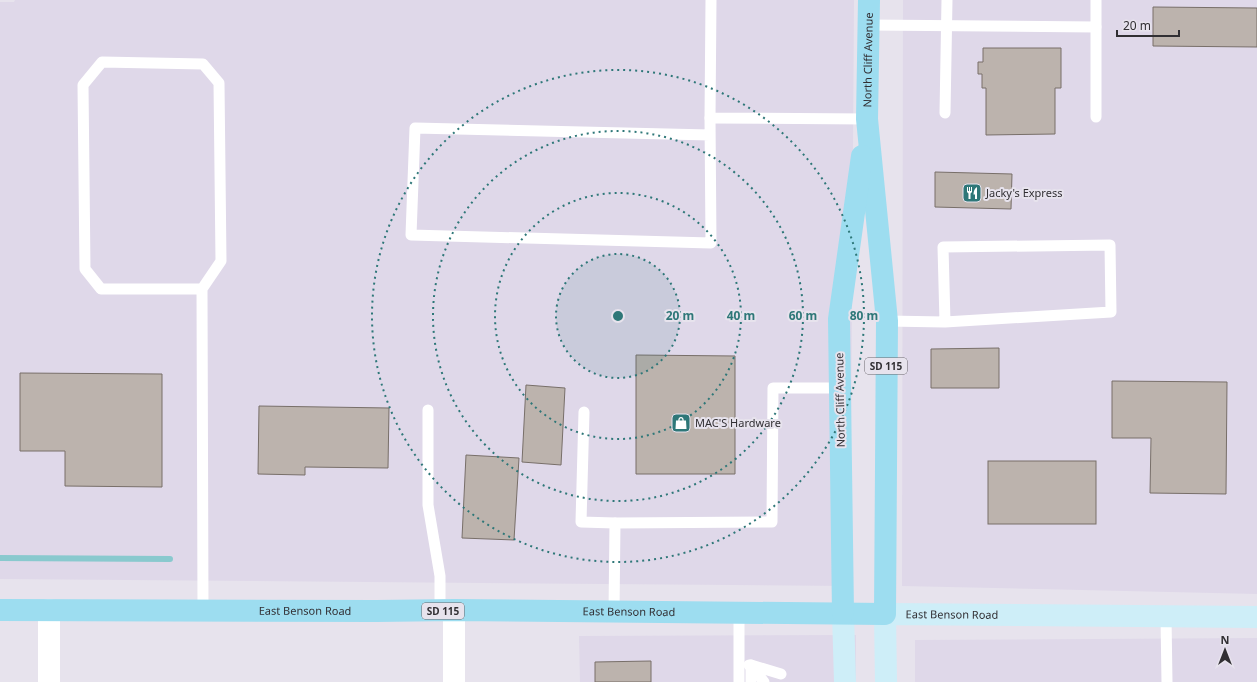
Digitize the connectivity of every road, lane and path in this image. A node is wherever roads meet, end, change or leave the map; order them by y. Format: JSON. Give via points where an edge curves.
{"nodes":[{"id":1,"x":711,"y":0,"type":"edge"},
{"id":2,"x":869,"y":0,"type":"edge"},
{"id":3,"x":946,"y":0,"type":"edge"},
{"id":4,"x":1096,"y":0,"type":"edge"},
{"id":5,"x":868,"y":25,"type":"junction"},
{"id":6,"x":946,"y":26,"type":"junction"},
{"id":7,"x":1096,"y":27,"type":"junction"},
{"id":8,"x":945,"y":113,"type":"dead end"},
{"id":9,"x":1096,"y":117,"type":"dead end"},
{"id":10,"x":710,"y":118,"type":"junction"},
{"id":11,"x":867,"y":120,"type":"junction"},
{"id":12,"x":710,"y":135,"type":"junction"},
{"id":13,"x":202,"y":289,"type":"junction"},
{"id":14,"x":887,"y":321,"type":"junction"},
{"id":15,"x":945,"y":322,"type":"junction"},
{"id":16,"x":840,"y":388,"type":"junction"},
{"id":17,"x":428,"y":410,"type":"dead end"},
{"id":18,"x":584,"y":412,"type":"dead end"},
{"id":19,"x":615,"y":523,"type":"junction"},
{"id":20,"x":0,"y":610,"type":"edge"},
{"id":21,"x":49,"y":610,"type":"junction"},
{"id":22,"x":203,"y":611,"type":"junction"},
{"id":23,"x":447,"y":611,"type":"junction"},
{"id":24,"x":614,"y":612,"type":"junction"},
{"id":25,"x":739,"y":613,"type":"junction"},
{"id":26,"x":843,"y":613,"type":"junction"},
{"id":27,"x":885,"y":614,"type":"junction"},
{"id":28,"x":1166,"y":617,"type":"junction"},
{"id":29,"x":1257,"y":617,"type":"edge"},
{"id":30,"x":739,"y":665,"type":"junction"},
{"id":31,"x":751,"y":665,"type":"junction"},
{"id":32,"x":781,"y":674,"type":"dead end"},
{"id":33,"x":49,"y":682,"type":"edge"},
{"id":34,"x":454,"y":682,"type":"edge"},
{"id":35,"x":738,"y":682,"type":"edge"},
{"id":36,"x":751,"y":682,"type":"edge"},
{"id":37,"x":764,"y":682,"type":"edge"},
{"id":38,"x":845,"y":682,"type":"edge"},
{"id":39,"x":886,"y":682,"type":"edge"},
{"id":40,"x":1167,"y":682,"type":"edge"}],
"edges":[{"from":1,"to":10,"type":"lane"},
{"from":2,"to":5,"type":"main road","name":"North Cliff Avenue","number":"SD 115"},
{"from":3,"to":6,"type":"lane"},
{"from":4,"to":7,"type":"lane"},
{"from":5,"to":6,"type":"lane"},
{"from":5,"to":11,"type":"main road","name":"North Cliff Avenue","number":"SD 115"},
{"from":6,"to":7,"type":"lane"},
{"from":6,"to":8,"type":"lane"},
{"from":7,"to":9,"type":"lane"},
{"from":10,"to":11,"type":"lane"},
{"from":10,"to":12,"type":"lane"},
{"from":11,"to":14,"type":"main road","name":"North Cliff Avenue","number":"SD 115"},
{"from":11,"to":16,"type":"main road","name":"North Cliff Avenue","number":"SD 115","via":[[839,319]]},
{"from":12,"to":12,"type":"lane","via":[[711,243],[412,235],[415,128]]},
{"from":13,"to":13,"type":"lane","via":[[221,261],[218,83],[203,64],[102,62],[83,85],[85,270],[101,289]]},
{"from":13,"to":22,"type":"lane"},
{"from":14,"to":15,"type":"lane"},
{"from":14,"to":27,"type":"main road","name":"North Cliff Avenue","number":"SD 115"},
{"from":15,"to":15,"type":"lane","via":[[1111,312],[1110,245],[943,247]]},
{"from":16,"to":19,"type":"lane","via":[[773,388],[772,522]]},
{"from":16,"to":26,"type":"main road","name":"North Cliff Avenue","number":"SD 115"},
{"from":17,"to":23,"type":"lane","via":[[428,505]]},
{"from":18,"to":19,"type":"lane","via":[[581,522]]},
{"from":19,"to":24,"type":"lane"},
{"from":20,"to":21,"type":"main road","name":"East Benson Road","number":"SD 115"},
{"from":21,"to":22,"type":"main road","name":"East Benson Road","number":"SD 115"},
{"from":21,"to":33,"type":"street"},
{"from":22,"to":23,"type":"main road","name":"East Benson Road","number":"SD 115"},
{"from":23,"to":24,"type":"main road","name":"East Benson Road","number":"SD 115"},
{"from":23,"to":34,"type":"street"},
{"from":24,"to":25,"type":"main road","name":"East Benson Road","number":"SD 115"},
{"from":25,"to":26,"type":"main road","name":"East Benson Road","number":"SD 115"},
{"from":25,"to":30,"type":"lane"},
{"from":26,"to":27,"type":"main road","name":"East Benson Road","number":"SD 115"},
{"from":26,"to":38,"type":"main road","name":"North Cliff Avenue"},
{"from":27,"to":28,"type":"main road","name":"East Benson Road"},
{"from":27,"to":39,"type":"main road","name":"North Cliff Avenue"},
{"from":28,"to":29,"type":"main road","name":"East Benson Road"},
{"from":28,"to":40,"type":"lane"},
{"from":30,"to":31,"type":"lane"},
{"from":30,"to":35,"type":"lane"},
{"from":31,"to":32,"type":"lane"},
{"from":31,"to":36,"type":"lane"},
{"from":31,"to":37,"type":"lane"}]}
